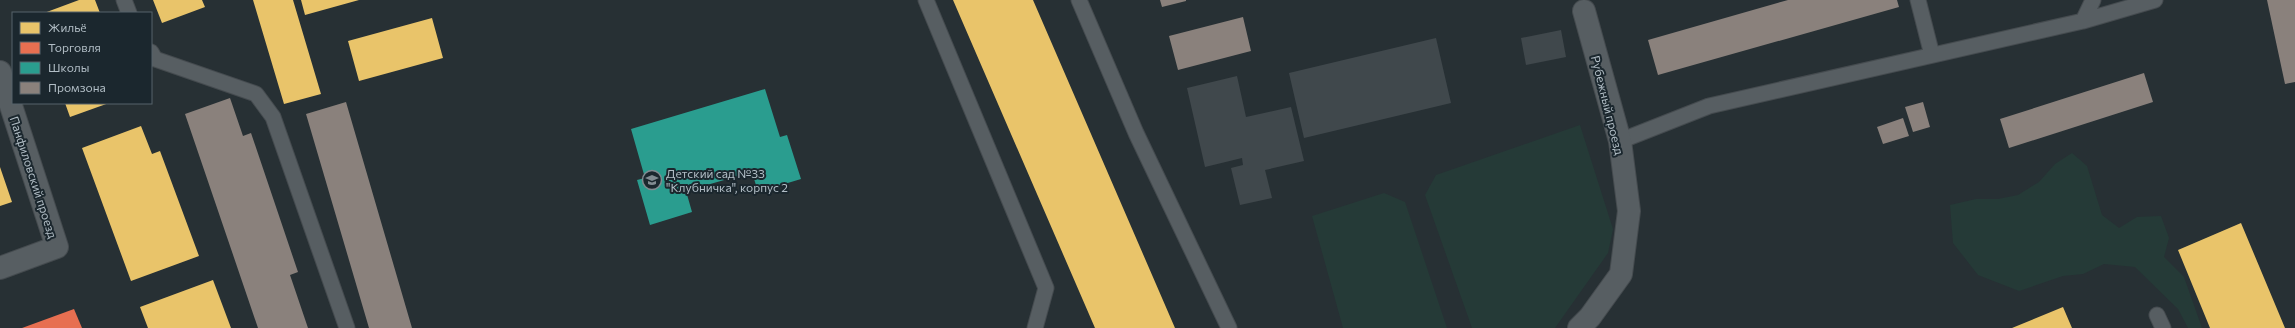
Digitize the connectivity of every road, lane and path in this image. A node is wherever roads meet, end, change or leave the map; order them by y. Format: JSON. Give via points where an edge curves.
{"nodes":[{"id":1,"x":124,"y":0,"type":"edge"},
{"id":2,"x":926,"y":0,"type":"edge"},
{"id":3,"x":1078,"y":0,"type":"edge"},
{"id":4,"x":1918,"y":0,"type":"edge"},
{"id":5,"x":2093,"y":0,"type":"edge"},
{"id":6,"x":2155,"y":0,"type":"edge"},
{"id":7,"x":1586,"y":6,"type":"edge"},
{"id":8,"x":129,"y":12,"type":"edge"},
{"id":9,"x":2083,"y":21,"type":"junction"},
{"id":10,"x":152,"y":54,"type":"edge"},
{"id":11,"x":1932,"y":55,"type":"junction"},
{"id":12,"x":0,"y":72,"type":"edge"},
{"id":13,"x":1620,"y":141,"type":"junction"},
{"id":14,"x":0,"y":268,"type":"edge"},
{"id":15,"x":347,"y":328,"type":"edge"},
{"id":16,"x":1035,"y":328,"type":"edge"},
{"id":17,"x":1229,"y":328,"type":"edge"},
{"id":18,"x":1579,"y":328,"type":"edge"}],
"edges":[{"from":1,"to":8,"type":"lane"},
{"from":2,"to":16,"type":"lane","via":[[1046,288]]},
{"from":3,"to":17,"type":"lane","via":[[1136,133]]},
{"from":4,"to":11,"type":"lane"},
{"from":5,"to":9,"type":"lane"},
{"from":6,"to":9,"type":"lane"},
{"from":7,"to":13,"type":"street","name":"Рубежный проезд"},
{"from":9,"to":11,"type":"lane"},
{"from":10,"to":15,"type":"lane","via":[[155,59],[256,94],[273,117]]},
{"from":11,"to":13,"type":"lane","via":[[1709,106]]},
{"from":12,"to":14,"type":"street","name":"Панфиловский проезд","via":[[57,247]]},
{"from":13,"to":18,"type":"street","name":"Рубежный проезд","via":[[1629,211],[1621,274]]}]}
